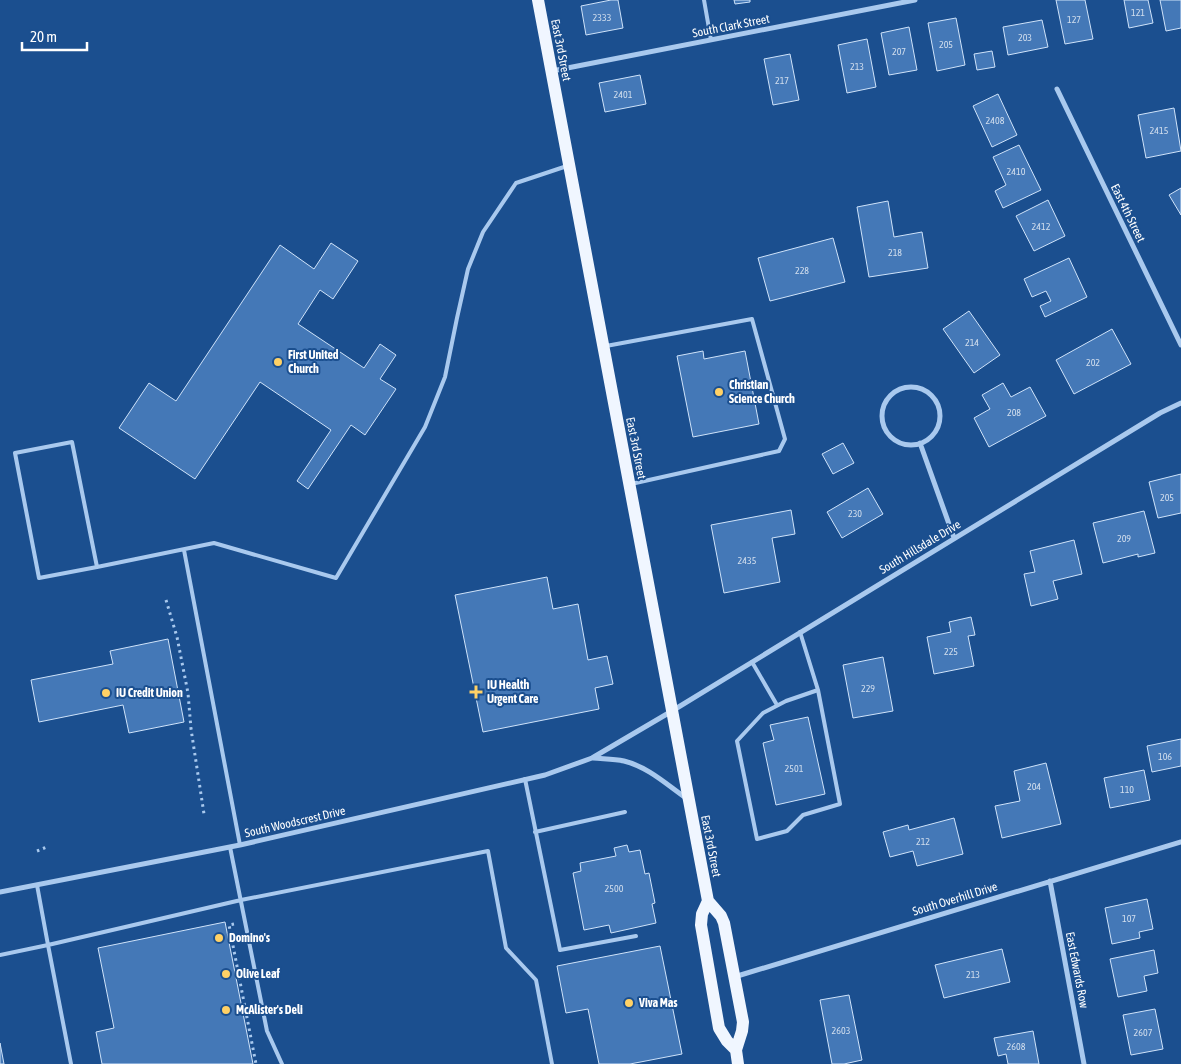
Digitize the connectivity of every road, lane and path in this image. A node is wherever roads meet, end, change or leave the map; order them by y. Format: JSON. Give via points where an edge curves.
{"nodes":[{"id":1,"x":538,"y":0,"type":"edge"},
{"id":2,"x":704,"y":0,"type":"edge"},
{"id":3,"x":915,"y":0,"type":"edge"},
{"id":4,"x":711,"y":40,"type":"junction"},
{"id":5,"x":551,"y":71,"type":"junction"},
{"id":6,"x":1057,"y":89,"type":"dead end"},
{"id":7,"x":569,"y":166,"type":"junction"},
{"id":8,"x":1181,"y":345,"type":"edge"},
{"id":9,"x":603,"y":347,"type":"junction"},
{"id":10,"x":1181,"y":403,"type":"edge"},
{"id":11,"x":920,"y":444,"type":"junction"},
{"id":12,"x":629,"y":485,"type":"junction"},
{"id":13,"x":954,"y":538,"type":"junction"},
{"id":14,"x":184,"y":550,"type":"junction"},
{"id":15,"x":97,"y":567,"type":"junction"},
{"id":16,"x":166,"y":600,"type":"dead end"},
{"id":17,"x":800,"y":632,"type":"junction"},
{"id":18,"x":752,"y":662,"type":"junction"},
{"id":19,"x":818,"y":690,"type":"junction"},
{"id":20,"x":777,"y":705,"type":"junction"},
{"id":21,"x":672,"y":711,"type":"junction"},
{"id":22,"x":592,"y":758,"type":"junction"},
{"id":23,"x":525,"y":780,"type":"junction"},
{"id":24,"x":689,"y":801,"type":"junction"},
{"id":25,"x":625,"y":812,"type":"dead end"},
{"id":26,"x":204,"y":814,"type":"dead end"},
{"id":27,"x":535,"y":832,"type":"junction"},
{"id":28,"x":1181,"y":842,"type":"edge"},
{"id":29,"x":240,"y":845,"type":"junction"},
{"id":30,"x":49,"y":846,"type":"dead end"},
{"id":31,"x":230,"y":847,"type":"junction"},
{"id":32,"x":37,"y":851,"type":"dead end"},
{"id":33,"x":1050,"y":880,"type":"junction"},
{"id":34,"x":37,"y":885,"type":"junction"},
{"id":35,"x":0,"y":892,"type":"edge"},
{"id":36,"x":241,"y":900,"type":"junction"},
{"id":37,"x":708,"y":901,"type":"junction"},
{"id":38,"x":636,"y":936,"type":"dead end"},
{"id":39,"x":48,"y":945,"type":"junction"},
{"id":40,"x":0,"y":956,"type":"edge"},
{"id":41,"x":734,"y":977,"type":"junction"},
{"id":42,"x":736,"y":1050,"type":"junction"},
{"id":43,"x":72,"y":1064,"type":"edge"},
{"id":44,"x":282,"y":1064,"type":"edge"},
{"id":45,"x":552,"y":1064,"type":"edge"},
{"id":46,"x":738,"y":1064,"type":"edge"},
{"id":47,"x":1084,"y":1064,"type":"edge"}],
"edges":[{"from":1,"to":5,"type":"main road","name":"East 3rd Street"},
{"from":2,"to":4,"type":"lane"},
{"from":3,"to":4,"type":"street","name":"South Clark Street"},
{"from":4,"to":5,"type":"street","name":"South Clark Street"},
{"from":5,"to":7,"type":"main road","name":"East 3rd Street"},
{"from":6,"to":8,"type":"street","name":"East 4th Street"},
{"from":7,"to":9,"type":"main road","name":"East 3rd Street"},
{"from":7,"to":14,"type":"lane","via":[[516,184],[483,232],[468,269],[445,377],[425,427],[336,578],[214,543]]},
{"from":9,"to":12,"type":"main road","name":"East 3rd Street"},
{"from":9,"to":12,"type":"lane","via":[[752,319],[785,439],[779,451]]},
{"from":10,"to":13,"type":"street","name":"South Hillsdale Drive"},
{"from":11,"to":11,"type":"street","via":[[911,445],[893,439],[883,424],[883,405],[888,397],[904,387],[924,389],[932,395],[940,413],[935,432]]},
{"from":11,"to":13,"type":"street"},
{"from":12,"to":21,"type":"main road","name":"East 3rd Street"},
{"from":13,"to":17,"type":"street","name":"South Hillsdale Drive"},
{"from":14,"to":15,"type":"lane"},
{"from":14,"to":29,"type":"lane"},
{"from":15,"to":15,"type":"lane","via":[[72,442],[15,453],[39,578]]},
{"from":16,"to":26,"type":"path","via":[[188,693]]},
{"from":17,"to":18,"type":"street","name":"South Hillsdale Drive"},
{"from":17,"to":19,"type":"lane"},
{"from":18,"to":20,"type":"lane"},
{"from":18,"to":21,"type":"street","name":"South Hillsdale Drive"},
{"from":19,"to":20,"type":"lane"},
{"from":19,"to":20,"type":"lane","via":[[840,804],[803,815],[787,831],[757,839],[737,741],[763,713]]},
{"from":21,"to":22,"type":"street","name":"South Woodscrest Drive"},
{"from":21,"to":24,"type":"main road","name":"East 3rd Street"},
{"from":22,"to":23,"type":"street","name":"South Woodscrest Drive"},
{"from":22,"to":24,"type":"street","name":"South Woodscrest Drive","via":[[639,766]]},
{"from":23,"to":27,"type":"lane"},
{"from":23,"to":29,"type":"street","name":"South Woodscrest Drive"},
{"from":24,"to":37,"type":"main road","name":"East 3rd Street"},
{"from":25,"to":27,"type":"lane"},
{"from":27,"to":38,"type":"lane","via":[[560,950]]},
{"from":28,"to":33,"type":"street","name":"South Overhill Drive"},
{"from":29,"to":31,"type":"street","name":"South Woodscrest Drive"},
{"from":30,"to":32,"type":"path"},
{"from":31,"to":34,"type":"street","name":"South Woodscrest Drive"},
{"from":31,"to":36,"type":"lane"},
{"from":33,"to":41,"type":"street","name":"South Overhill Drive"},
{"from":33,"to":47,"type":"street","name":"East Edwards Row"},
{"from":34,"to":35,"type":"street","name":"South Woodscrest Drive"},
{"from":34,"to":39,"type":"lane"},
{"from":36,"to":39,"type":"lane"},
{"from":36,"to":44,"type":"lane","via":[[267,1030]]},
{"from":36,"to":45,"type":"lane","via":[[488,851],[506,948],[536,980]]},
{"from":37,"to":41,"type":"main road","name":"East 3rd Street","via":[[724,923]]},
{"from":37,"to":42,"type":"main road","name":"East 3rd Street","via":[[700,925],[717,1018],[722,1034]]},
{"from":39,"to":40,"type":"lane"},
{"from":39,"to":43,"type":"lane"},
{"from":41,"to":42,"type":"main road","name":"East 3rd Street","via":[[743,1025]]},
{"from":42,"to":46,"type":"main road","name":"East 3rd Street"}]}
